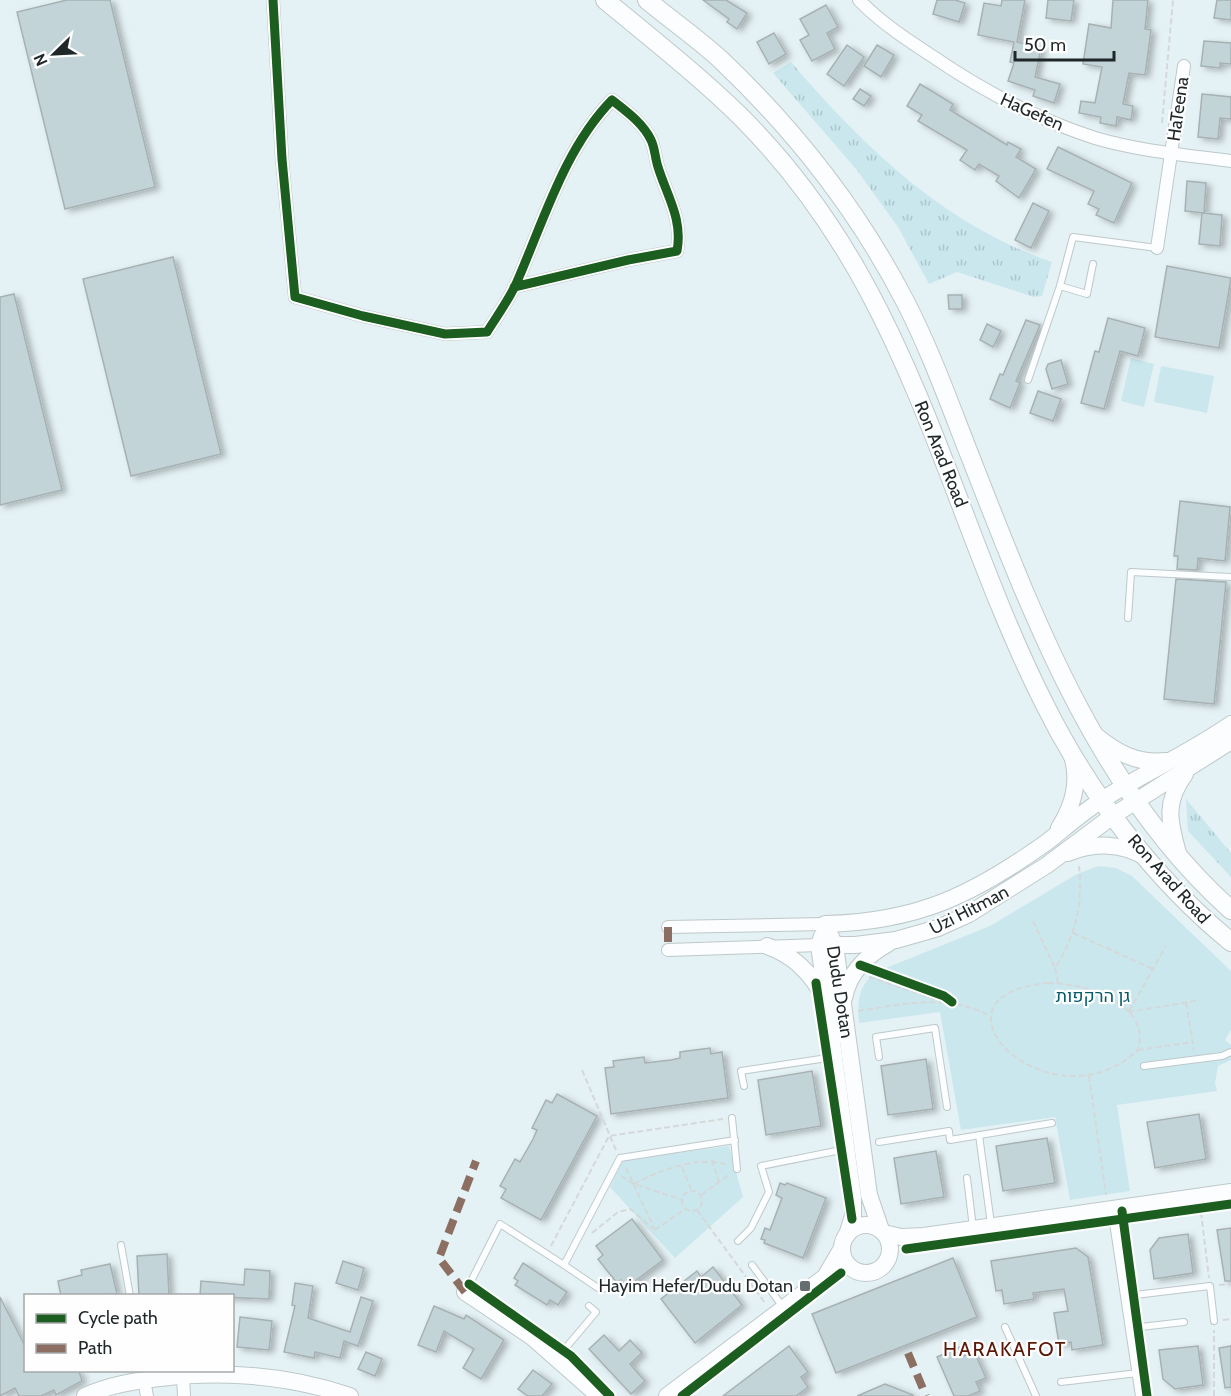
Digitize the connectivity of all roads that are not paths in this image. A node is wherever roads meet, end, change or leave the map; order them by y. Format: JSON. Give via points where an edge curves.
{"nodes":[{"id":1,"x":273,"y":0,"type":"edge"},
{"id":2,"x":605,"y":0,"type":"edge"},
{"id":3,"x":647,"y":0,"type":"edge"},
{"id":4,"x":859,"y":0,"type":"edge"},
{"id":5,"x":1184,"y":66,"type":"dead end"},
{"id":6,"x":1172,"y":153,"type":"junction"},
{"id":7,"x":1231,"y":161,"type":"edge"},
{"id":8,"x":1157,"y":248,"type":"joint"},
{"id":9,"x":1093,"y":264,"type":"dead end"},
{"id":10,"x":1060,"y":286,"type":"junction"},
{"id":11,"x":514,"y":287,"type":"junction"},
{"id":12,"x":1028,"y":380,"type":"dead end"},
{"id":13,"x":1231,"y":577,"type":"edge"},
{"id":14,"x":1128,"y":618,"type":"dead end"},
{"id":15,"x":1231,"y":724,"type":"edge"},
{"id":16,"x":1094,"y":734,"type":"junction"},
{"id":17,"x":1231,"y":741,"type":"edge"},
{"id":18,"x":1069,"y":747,"type":"junction"},
{"id":19,"x":1173,"y":760,"type":"junction"},
{"id":20,"x":1189,"y":767,"type":"junction"},
{"id":21,"x":1129,"y":794,"type":"junction"},
{"id":22,"x":1103,"y":799,"type":"junction"},
{"id":23,"x":1114,"y":814,"type":"junction"},
{"id":24,"x":1046,"y":842,"type":"junction"},
{"id":25,"x":1149,"y":858,"type":"junction"},
{"id":26,"x":1179,"y":858,"type":"junction"},
{"id":27,"x":1047,"y":865,"type":"junction"},
{"id":28,"x":1231,"y":910,"type":"edge"},
{"id":29,"x":825,"y":924,"type":"junction"},
{"id":30,"x":668,"y":927,"type":"dead end"},
{"id":31,"x":896,"y":940,"type":"junction"},
{"id":32,"x":1231,"y":942,"type":"edge"},
{"id":33,"x":827,"y":945,"type":"junction"},
{"id":34,"x":767,"y":946,"type":"junction"},
{"id":35,"x":668,"y":950,"type":"dead end"},
{"id":36,"x":838,"y":1008,"type":"junction"},
{"id":37,"x":1231,"y":1052,"type":"edge"},
{"id":38,"x":834,"y":1057,"type":"junction"},
{"id":39,"x":879,"y":1057,"type":"dead end"},
{"id":40,"x":1144,"y":1066,"type":"dead end"},
{"id":41,"x":744,"y":1086,"type":"dead end"},
{"id":42,"x":947,"y":1107,"type":"dead end"},
{"id":43,"x":732,"y":1118,"type":"dead end"},
{"id":44,"x":1052,"y":1123,"type":"dead end"},
{"id":45,"x":979,"y":1135,"type":"junction"},
{"id":46,"x":735,"y":1140,"type":"junction"},
{"id":47,"x":879,"y":1142,"type":"dead end"},
{"id":48,"x":847,"y":1149,"type":"junction"},
{"id":49,"x":737,"y":1169,"type":"road end"},
{"id":50,"x":967,"y":1178,"type":"dead end"},
{"id":51,"x":1231,"y":1192,"type":"edge"},
{"id":52,"x":1111,"y":1209,"type":"junction"},
{"id":53,"x":992,"y":1226,"type":"junction"},
{"id":54,"x":974,"y":1229,"type":"junction"},
{"id":55,"x":883,"y":1232,"type":"junction"},
{"id":56,"x":942,"y":1234,"type":"junction"},
{"id":57,"x":738,"y":1240,"type":"dead end"},
{"id":58,"x":844,"y":1241,"type":"junction"},
{"id":59,"x":122,"y":1245,"type":"dead end"},
{"id":60,"x":885,"y":1264,"type":"junction"},
{"id":61,"x":564,"y":1265,"type":"junction"},
{"id":62,"x":752,"y":1265,"type":"dead end"},
{"id":63,"x":859,"y":1272,"type":"junction"},
{"id":64,"x":825,"y":1278,"type":"junction"},
{"id":65,"x":617,"y":1289,"type":"dead end"},
{"id":66,"x":465,"y":1292,"type":"joint"},
{"id":67,"x":130,"y":1294,"type":"edge"},
{"id":68,"x":1127,"y":1296,"type":"junction"},
{"id":69,"x":590,"y":1306,"type":"dead end"},
{"id":70,"x":779,"y":1311,"type":"junction"},
{"id":71,"x":1184,"y":1322,"type":"dead end"},
{"id":72,"x":1214,"y":1322,"type":"road end"},
{"id":73,"x":1005,"y":1327,"type":"dead end"},
{"id":74,"x":1132,"y":1328,"type":"junction"},
{"id":75,"x":558,"y":1358,"type":"junction"},
{"id":76,"x":1138,"y":1373,"type":"junction"},
{"id":77,"x":183,"y":1376,"type":"junction"},
{"id":78,"x":145,"y":1382,"type":"edge"},
{"id":79,"x":1061,"y":1382,"type":"dead end"},
{"id":80,"x":85,"y":1396,"type":"edge"},
{"id":81,"x":184,"y":1396,"type":"edge"},
{"id":82,"x":350,"y":1396,"type":"edge"},
{"id":83,"x":599,"y":1396,"type":"edge"},
{"id":84,"x":667,"y":1396,"type":"edge"},
{"id":85,"x":1036,"y":1396,"type":"edge"},
{"id":86,"x":1142,"y":1396,"type":"edge"}],
"edges":[{"from":1,"to":11,"type":"street","via":[[295,297],[445,334],[487,332]]},
{"from":2,"to":18,"type":"main road","name":"Ron Arad Road","via":[[743,119],[784,165],[849,256],[896,345],[1017,644]]},
{"from":3,"to":16,"type":"main road","name":"Ron Arad Road","via":[[718,57],[788,127],[869,236],[932,360],[1050,654]]},
{"from":4,"to":6,"type":"street","name":"HaGefen","via":[[886,25],[1000,98],[1050,122],[1098,138]]},
{"from":5,"to":6,"type":"street","name":"HaTeena"},
{"from":6,"to":7,"type":"street","name":"HaGefen"},
{"from":6,"to":8,"type":"street","name":"HaTeena"},
{"from":8,"to":10,"type":"lane","via":[[1073,237]]},
{"from":9,"to":10,"type":"lane","via":[[1087,294]]},
{"from":10,"to":12,"type":"lane"},
{"from":11,"to":11,"type":"street","via":[[677,251],[680,234],[674,206],[651,140],[633,117],[612,100],[597,115],[564,171]]},
{"from":13,"to":14,"type":"lane","via":[[1131,572]]},
{"from":15,"to":19,"type":"street"},
{"from":16,"to":19,"type":"street","via":[[1134,760]]},
{"from":16,"to":21,"type":"main road","name":"Ron Arad Road"},
{"from":17,"to":20,"type":"street"},
{"from":18,"to":22,"type":"main road","name":"Ron Arad Road"},
{"from":18,"to":24,"type":"street","via":[[1076,774],[1073,798],[1063,821]]},
{"from":19,"to":21,"type":"street"},
{"from":20,"to":21,"type":"street"},
{"from":20,"to":26,"type":"street","via":[[1174,788],[1169,807]]},
{"from":21,"to":22,"type":"street","name":"Uzi Hitman"},
{"from":21,"to":23,"type":"street","name":"Uzi Hitman"},
{"from":21,"to":26,"type":"main road","name":"Ron Arad Road"},
{"from":22,"to":23,"type":"main road","name":"Ron Arad Road"},
{"from":22,"to":24,"type":"street","name":"Uzi Hitman"},
{"from":23,"to":25,"type":"main road","name":"Ron Arad Road"},
{"from":23,"to":27,"type":"street","name":"Uzi Hitman"},
{"from":24,"to":29,"type":"street","name":"Uzi Hitman","via":[[981,885],[937,906],[888,919]]},
{"from":25,"to":27,"type":"street","via":[[1108,845],[1077,849]]},
{"from":25,"to":32,"type":"main road","name":"Ron Arad Road","via":[[1211,926]]},
{"from":26,"to":28,"type":"main road","name":"Ron Arad Road"},
{"from":27,"to":31,"type":"street","name":"Uzi Hitman","via":[[969,914]]},
{"from":29,"to":30,"type":"street","name":"Uzi Hitman"},
{"from":29,"to":33,"type":"street","name":"Dudu Dotan"},
{"from":31,"to":33,"type":"street","name":"Uzi Hitman"},
{"from":31,"to":36,"type":"street","via":[[879,948],[857,969]]},
{"from":33,"to":34,"type":"street","name":"Uzi Hitman"},
{"from":33,"to":36,"type":"street","name":"Dudu Dotan"},
{"from":34,"to":35,"type":"street","name":"Uzi Hitman"},
{"from":34,"to":36,"type":"street","via":[[805,970]]},
{"from":36,"to":38,"type":"street","name":"Dudu Dotan"},
{"from":36,"to":55,"type":"street","name":"Dudu Dotan","via":[[869,1195]]},
{"from":37,"to":40,"type":"lane"},
{"from":38,"to":41,"type":"lane","via":[[741,1071]]},
{"from":38,"to":48,"type":"street","name":"Dudu Dotan"},
{"from":39,"to":42,"type":"lane","via":[[876,1037],[934,1028]]},
{"from":43,"to":46,"type":"lane"},
{"from":44,"to":45,"type":"lane"},
{"from":45,"to":47,"type":"lane","via":[[950,1140],[949,1131]]},
{"from":45,"to":53,"type":"lane"},
{"from":46,"to":49,"type":"lane"},
{"from":46,"to":61,"type":"lane","via":[[620,1158]]},
{"from":48,"to":57,"type":"lane","via":[[761,1166],[769,1192],[752,1228]]},
{"from":48,"to":58,"type":"street","name":"Dudu Dotan","via":[[854,1203]]},
{"from":50,"to":54,"type":"lane"},
{"from":51,"to":52,"type":"street"},
{"from":52,"to":53,"type":"street"},
{"from":52,"to":68,"type":"street"},
{"from":53,"to":54,"type":"street"},
{"from":54,"to":56,"type":"street"},
{"from":55,"to":56,"type":"street","via":[[901,1238]]},
{"from":55,"to":58,"type":"street","via":[[864,1225],[853,1229]]},
{"from":55,"to":60,"type":"street","via":[[890,1247]]},
{"from":56,"to":60,"type":"street","via":[[901,1251]]},
{"from":58,"to":63,"type":"street","via":[[846,1262]]},
{"from":58,"to":64,"type":"street","name":"Dudu Dotan"},
{"from":59,"to":67,"type":"lane"},
{"from":60,"to":63,"type":"street","via":[[872,1272]]},
{"from":61,"to":65,"type":"lane","via":[[598,1288]]},
{"from":61,"to":66,"type":"lane","via":[[500,1224]]},
{"from":62,"to":70,"type":"lane"},
{"from":63,"to":64,"type":"street"},
{"from":64,"to":70,"type":"street"},
{"from":66,"to":75,"type":"street"},
{"from":68,"to":72,"type":"lane","via":[[1210,1286]]},
{"from":68,"to":74,"type":"street"},
{"from":69,"to":75,"type":"lane","via":[[596,1312]]},
{"from":70,"to":84,"type":"street"},
{"from":71,"to":74,"type":"lane"},
{"from":73,"to":85,"type":"lane"},
{"from":74,"to":76,"type":"street"},
{"from":75,"to":83,"type":"street"},
{"from":76,"to":79,"type":"lane"},
{"from":76,"to":86,"type":"street"},
{"from":77,"to":78,"type":"street"},
{"from":77,"to":81,"type":"street"},
{"from":77,"to":82,"type":"street","via":[[255,1374]]},
{"from":78,"to":80,"type":"street","via":[[110,1386]]}]}
